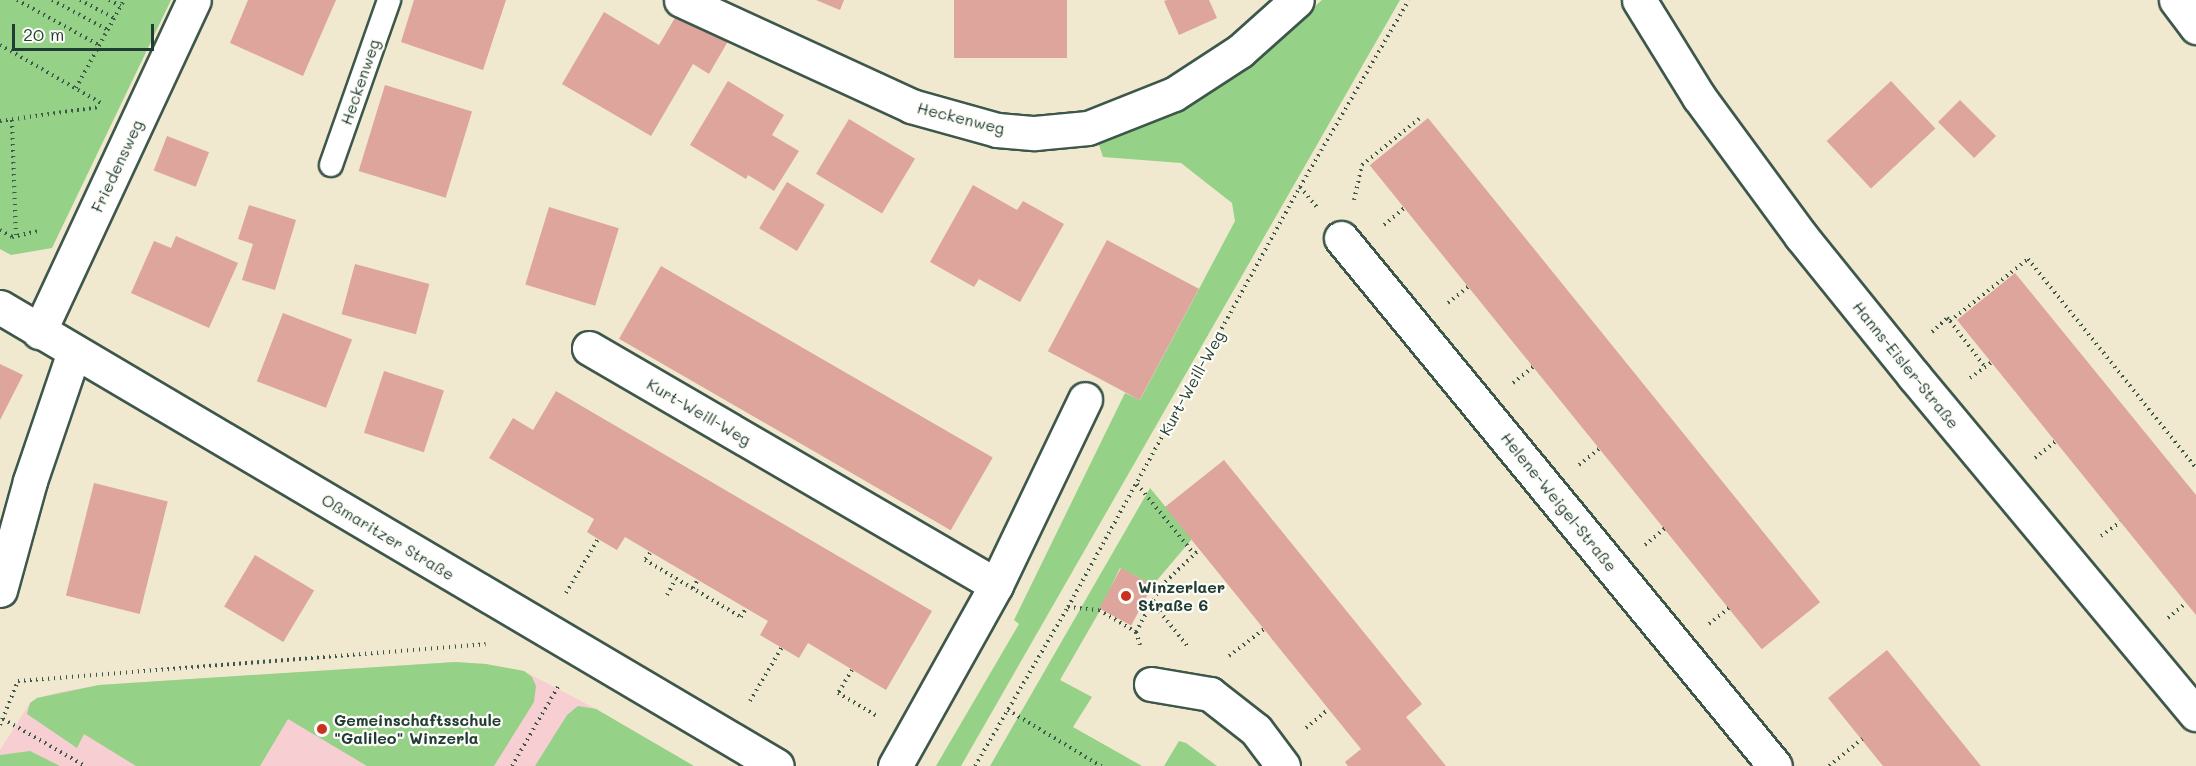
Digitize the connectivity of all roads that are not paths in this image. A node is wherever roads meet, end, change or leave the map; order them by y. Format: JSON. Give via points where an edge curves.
{"nodes":[{"id":1,"x":194,"y":0,"type":"edge"},
{"id":2,"x":389,"y":0,"type":"edge"},
{"id":3,"x":681,"y":0,"type":"edge"},
{"id":4,"x":1297,"y":0,"type":"edge"},
{"id":5,"x":1639,"y":0,"type":"edge"},
{"id":6,"x":2175,"y":0,"type":"edge"},
{"id":7,"x":2196,"y":27,"type":"edge"},
{"id":8,"x":331,"y":165,"type":"dead end"},
{"id":9,"x":1341,"y":238,"type":"dead end"},
{"id":10,"x":0,"y":307,"type":"edge"},
{"id":11,"x":39,"y":332,"type":"junction"},
{"id":12,"x":589,"y":348,"type":"dead end"},
{"id":13,"x":74,"y":352,"type":"junction"},
{"id":14,"x":1085,"y":399,"type":"dead end"},
{"id":15,"x":996,"y":585,"type":"junction"},
{"id":16,"x":0,"y":590,"type":"edge"},
{"id":17,"x":1151,"y":684,"type":"dead end"},
{"id":18,"x":2196,"y":714,"type":"edge"},
{"id":19,"x":777,"y":766,"type":"edge"},
{"id":20,"x":895,"y":766,"type":"edge"},
{"id":21,"x":1283,"y":766,"type":"edge"},
{"id":22,"x":1775,"y":766,"type":"edge"}],
"edges":[{"from":1,"to":11,"type":"street","name":"Friedensweg"},
{"from":2,"to":8,"type":"lane","name":"Heckenweg"},
{"from":3,"to":4,"type":"street","name":"Heckenweg","via":[[910,106],[997,130],[1035,133],[1088,128],[1174,94],[1240,51]]},
{"from":5,"to":18,"type":"street","name":"Hanns-Eisler-Straße","via":[[1699,96],[1808,245]]},
{"from":6,"to":7,"type":"street"},
{"from":9,"to":22,"type":"street","name":"Helene-Weigel-Straße"},
{"from":10,"to":11,"type":"street","name":"Oßmaritzer Straße"},
{"from":11,"to":13,"type":"street","name":"Oßmaritzer Straße"},
{"from":12,"to":15,"type":"street","name":"Kurt-Weill-Weg"},
{"from":13,"to":16,"type":"street","via":[[30,481]]},
{"from":13,"to":19,"type":"street","name":"Oßmaritzer Straße"},
{"from":14,"to":15,"type":"street"},
{"from":15,"to":20,"type":"street"},
{"from":17,"to":21,"type":"street","via":[[1210,694],[1256,730]]}]}
